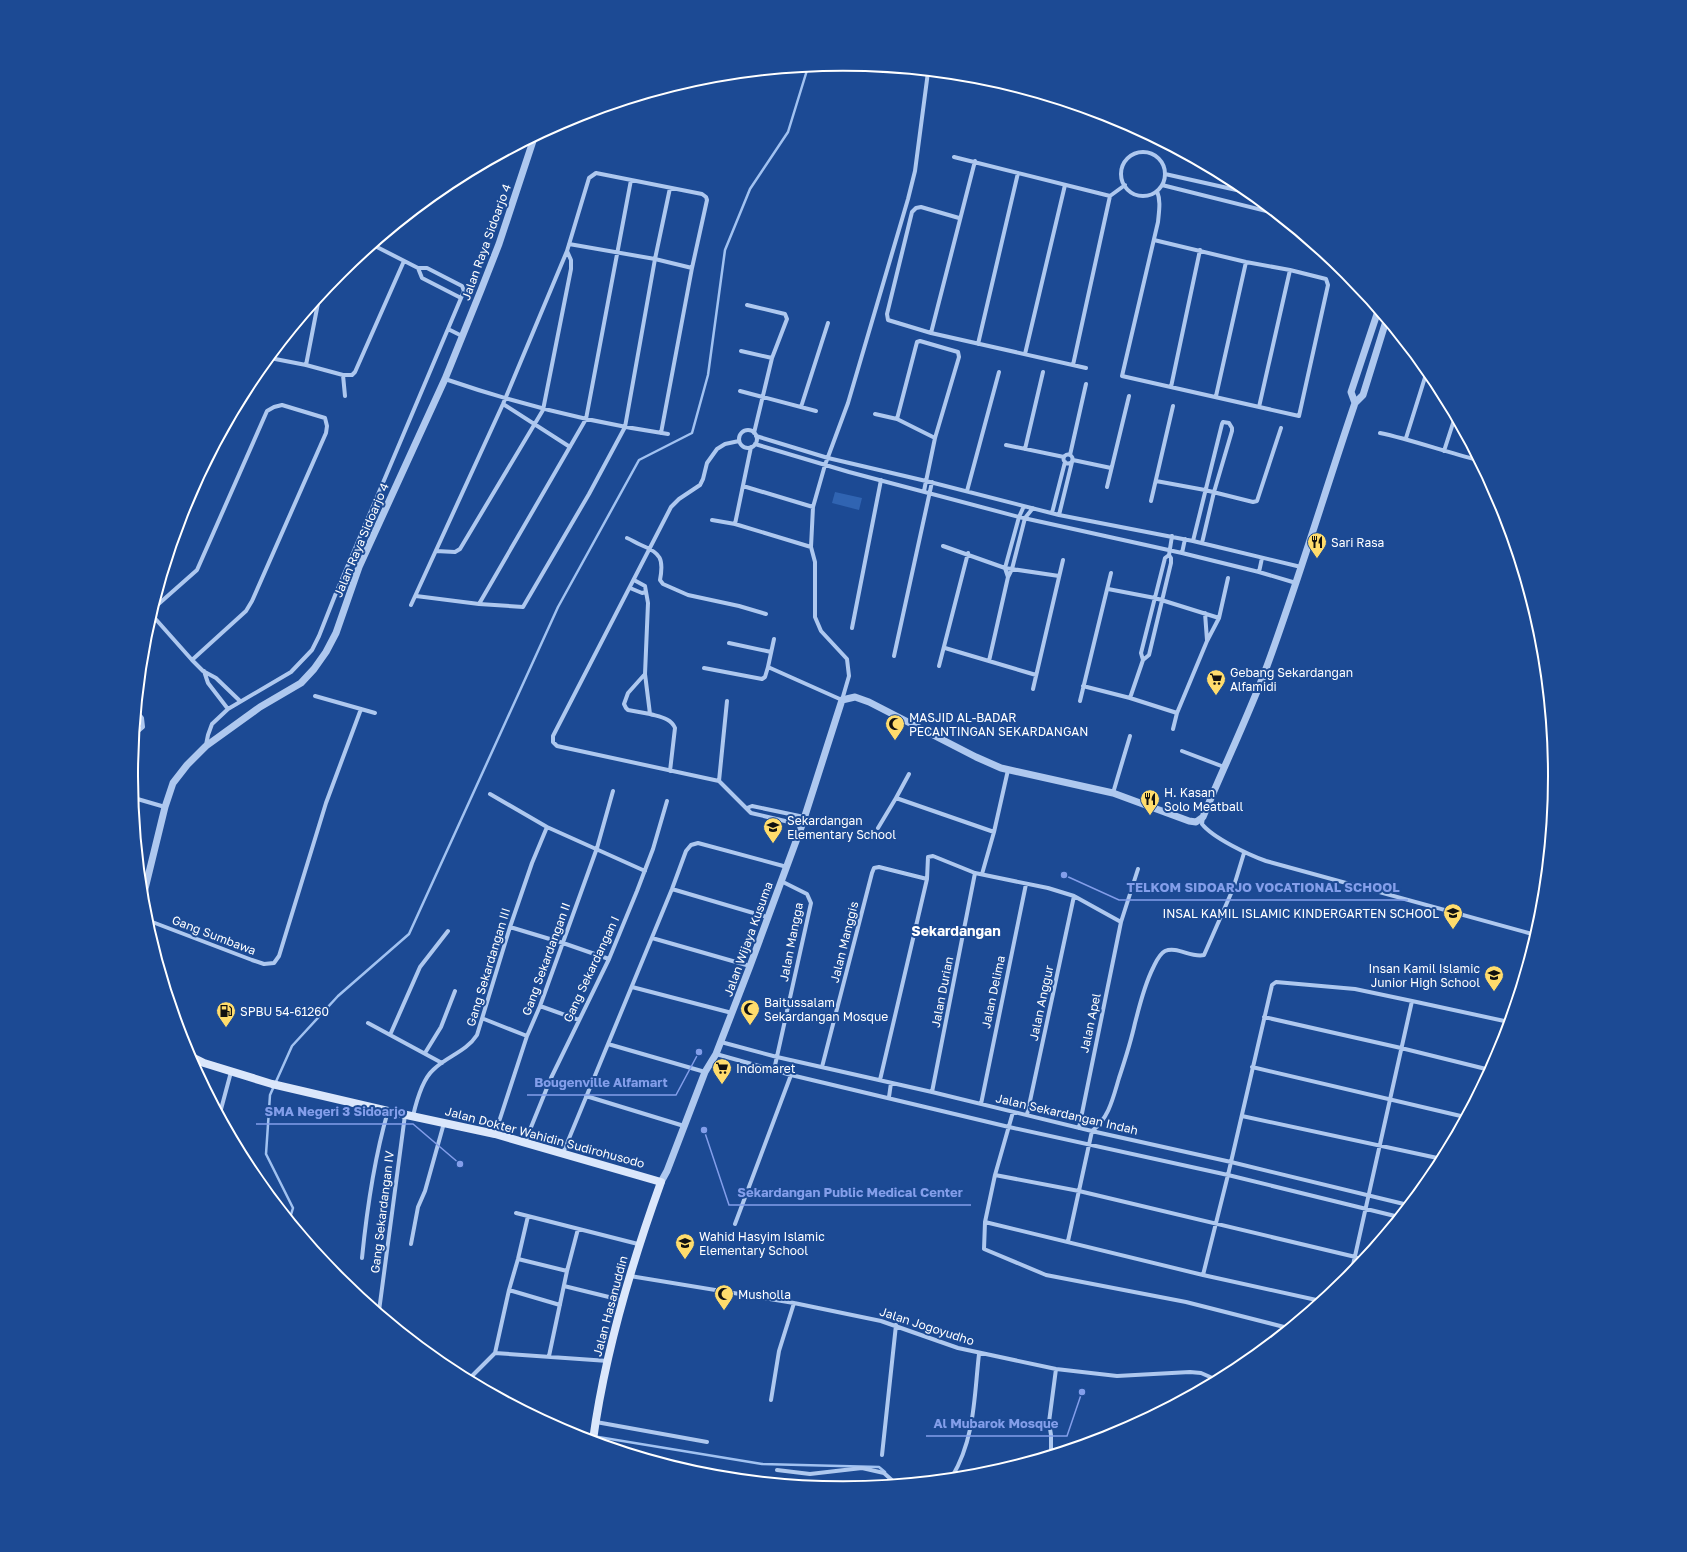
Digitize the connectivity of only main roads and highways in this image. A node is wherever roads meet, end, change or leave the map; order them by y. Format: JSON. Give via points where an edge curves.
{"nodes":[{"id":1,"x":198,"y":1059,"type":"edge"},
{"id":2,"x":661,"y":1182,"type":"joint"},
{"id":3,"x":594,"y":1435,"type":"edge"}],
"edges":[{"from":1,"to":2,"type":"main road","name":"Jalan Dokter Wahidin Sudirohusodo","via":[[272,1084],[495,1134]]},
{"from":2,"to":3,"type":"main road","name":"Jalan Hasanuddin","via":[[638,1244],[622,1300]]}]}
